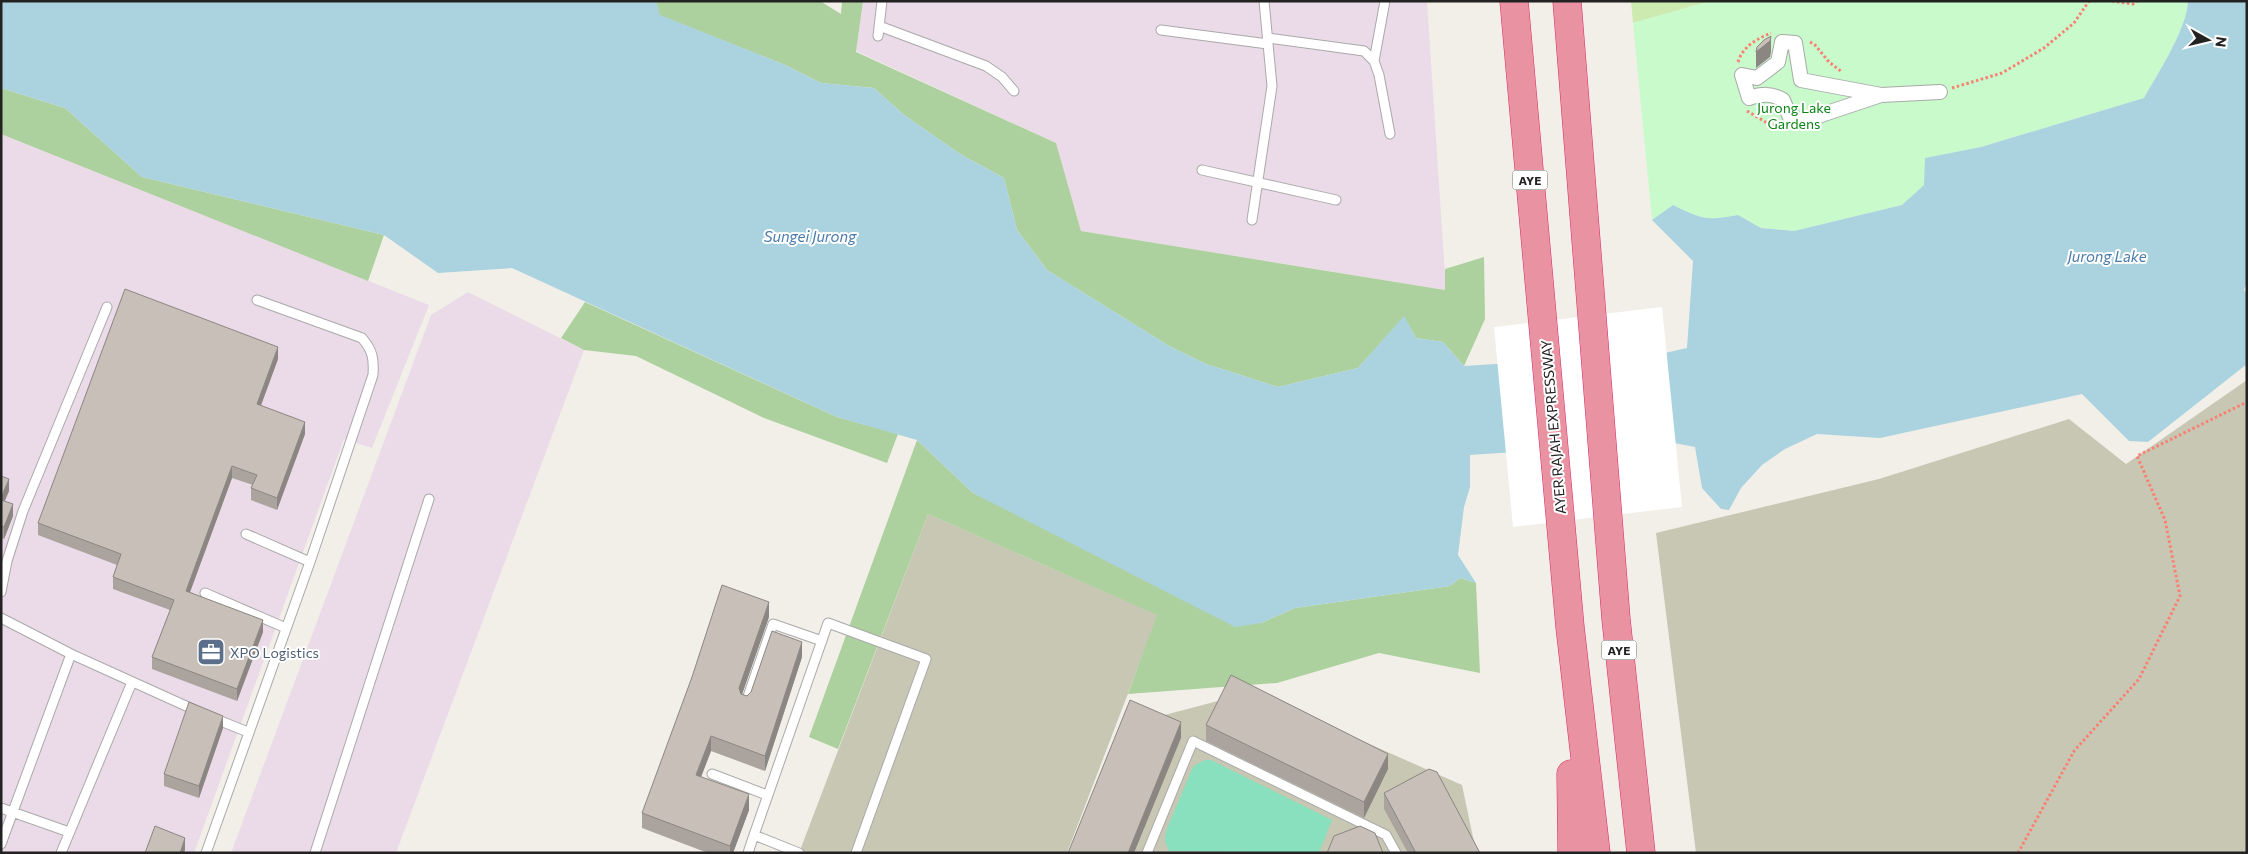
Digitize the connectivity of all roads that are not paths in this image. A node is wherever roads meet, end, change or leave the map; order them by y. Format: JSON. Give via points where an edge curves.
{"nodes":[{"id":1,"x":882,"y":1,"type":"edge"},
{"id":2,"x":1264,"y":1,"type":"edge"},
{"id":3,"x":1385,"y":1,"type":"edge"},
{"id":4,"x":1514,"y":1,"type":"edge"},
{"id":5,"x":1567,"y":1,"type":"edge"},
{"id":6,"x":879,"y":26,"type":"junction"},
{"id":7,"x":1161,"y":30,"type":"dead end"},
{"id":8,"x":878,"y":36,"type":"dead end"},
{"id":9,"x":1268,"y":41,"type":"junction"},
{"id":10,"x":1374,"y":61,"type":"junction"},
{"id":11,"x":1014,"y":91,"type":"dead end"},
{"id":12,"x":1940,"y":92,"type":"road end"},
{"id":13,"x":1881,"y":95,"type":"junction"},
{"id":14,"x":1390,"y":134,"type":"dead end"},
{"id":15,"x":1202,"y":170,"type":"dead end"},
{"id":16,"x":1257,"y":183,"type":"junction"},
{"id":17,"x":1336,"y":200,"type":"dead end"},
{"id":18,"x":1252,"y":220,"type":"dead end"},
{"id":19,"x":257,"y":300,"type":"dead end"},
{"id":20,"x":106,"y":307,"type":"dead end"},
{"id":21,"x":430,"y":499,"type":"dead end"},
{"id":22,"x":246,"y":534,"type":"dead end"},
{"id":23,"x":310,"y":562,"type":"junction"},
{"id":24,"x":1,"y":592,"type":"edge"},
{"id":25,"x":205,"y":593,"type":"dead end"},
{"id":26,"x":1,"y":618,"type":"edge"},
{"id":27,"x":1570,"y":627,"type":"junction"},
{"id":28,"x":286,"y":628,"type":"junction"},
{"id":29,"x":822,"y":641,"type":"junction"},
{"id":30,"x":71,"y":654,"type":"junction"},
{"id":31,"x":132,"y":682,"type":"junction"},
{"id":32,"x":745,"y":705,"type":"edge"},
{"id":33,"x":248,"y":732,"type":"junction"},
{"id":34,"x":712,"y":774,"type":"dead end"},
{"id":35,"x":767,"y":795,"type":"junction"},
{"id":36,"x":1,"y":808,"type":"edge"},
{"id":37,"x":14,"y":812,"type":"junction"},
{"id":38,"x":69,"y":832,"type":"junction"},
{"id":39,"x":754,"y":835,"type":"junction"},
{"id":40,"x":1,"y":844,"type":"edge"},
{"id":41,"x":61,"y":853,"type":"edge"},
{"id":42,"x":206,"y":853,"type":"edge"},
{"id":43,"x":315,"y":853,"type":"edge"},
{"id":44,"x":748,"y":853,"type":"edge"},
{"id":45,"x":799,"y":853,"type":"edge"},
{"id":46,"x":856,"y":853,"type":"edge"},
{"id":47,"x":1148,"y":853,"type":"edge"},
{"id":48,"x":1396,"y":853,"type":"edge"},
{"id":49,"x":1572,"y":853,"type":"edge"},
{"id":50,"x":1596,"y":853,"type":"edge"},
{"id":51,"x":1641,"y":853,"type":"edge"}],
"edges":[{"from":1,"to":6,"type":"lane"},
{"from":2,"to":9,"type":"lane"},
{"from":3,"to":10,"type":"lane"},
{"from":4,"to":27,"type":"highway","name":"AYER RAJAH EXPRESSWAY","number":"AYE"},
{"from":5,"to":51,"type":"highway","number":"AYE","via":[[1616,619]]},
{"from":6,"to":8,"type":"lane"},
{"from":6,"to":11,"type":"lane","via":[[986,66]]},
{"from":7,"to":9,"type":"lane"},
{"from":9,"to":10,"type":"lane","via":[[1364,51]]},
{"from":9,"to":16,"type":"lane","via":[[1272,86]]},
{"from":10,"to":14,"type":"lane"},
{"from":12,"to":13,"type":"street"},
{"from":13,"to":13,"type":"street","via":[[1800,80],[1795,43],[1782,42],[1778,62],[1758,78],[1742,75],[1749,98],[1775,95],[1784,100],[1790,120],[1808,119]]},
{"from":15,"to":16,"type":"lane"},
{"from":16,"to":17,"type":"lane"},
{"from":16,"to":18,"type":"lane"},
{"from":19,"to":23,"type":"lane","via":[[362,338],[374,358],[373,375]]},
{"from":20,"to":24,"type":"lane","via":[[22,511]]},
{"from":21,"to":43,"type":"lane"},
{"from":22,"to":23,"type":"lane"},
{"from":23,"to":28,"type":"lane"},
{"from":25,"to":28,"type":"lane"},
{"from":26,"to":30,"type":"lane"},
{"from":27,"to":49,"type":"highway"},
{"from":27,"to":50,"type":"highway","name":"AYER RAJAH EXPRESSWAY","number":"AYE"},
{"from":28,"to":33,"type":"lane"},
{"from":29,"to":32,"type":"lane","via":[[773,624]]},
{"from":29,"to":35,"type":"lane"},
{"from":29,"to":46,"type":"lane","via":[[828,623],[926,659]]},
{"from":30,"to":31,"type":"lane"},
{"from":30,"to":37,"type":"lane"},
{"from":31,"to":33,"type":"lane"},
{"from":31,"to":38,"type":"lane"},
{"from":33,"to":42,"type":"lane"},
{"from":34,"to":35,"type":"lane"},
{"from":35,"to":39,"type":"lane"},
{"from":36,"to":37,"type":"lane"},
{"from":37,"to":38,"type":"lane"},
{"from":37,"to":40,"type":"lane"},
{"from":38,"to":41,"type":"lane"},
{"from":39,"to":44,"type":"lane"},
{"from":39,"to":45,"type":"lane"},
{"from":47,"to":48,"type":"lane","via":[[1193,741],[1386,835]]}]}
